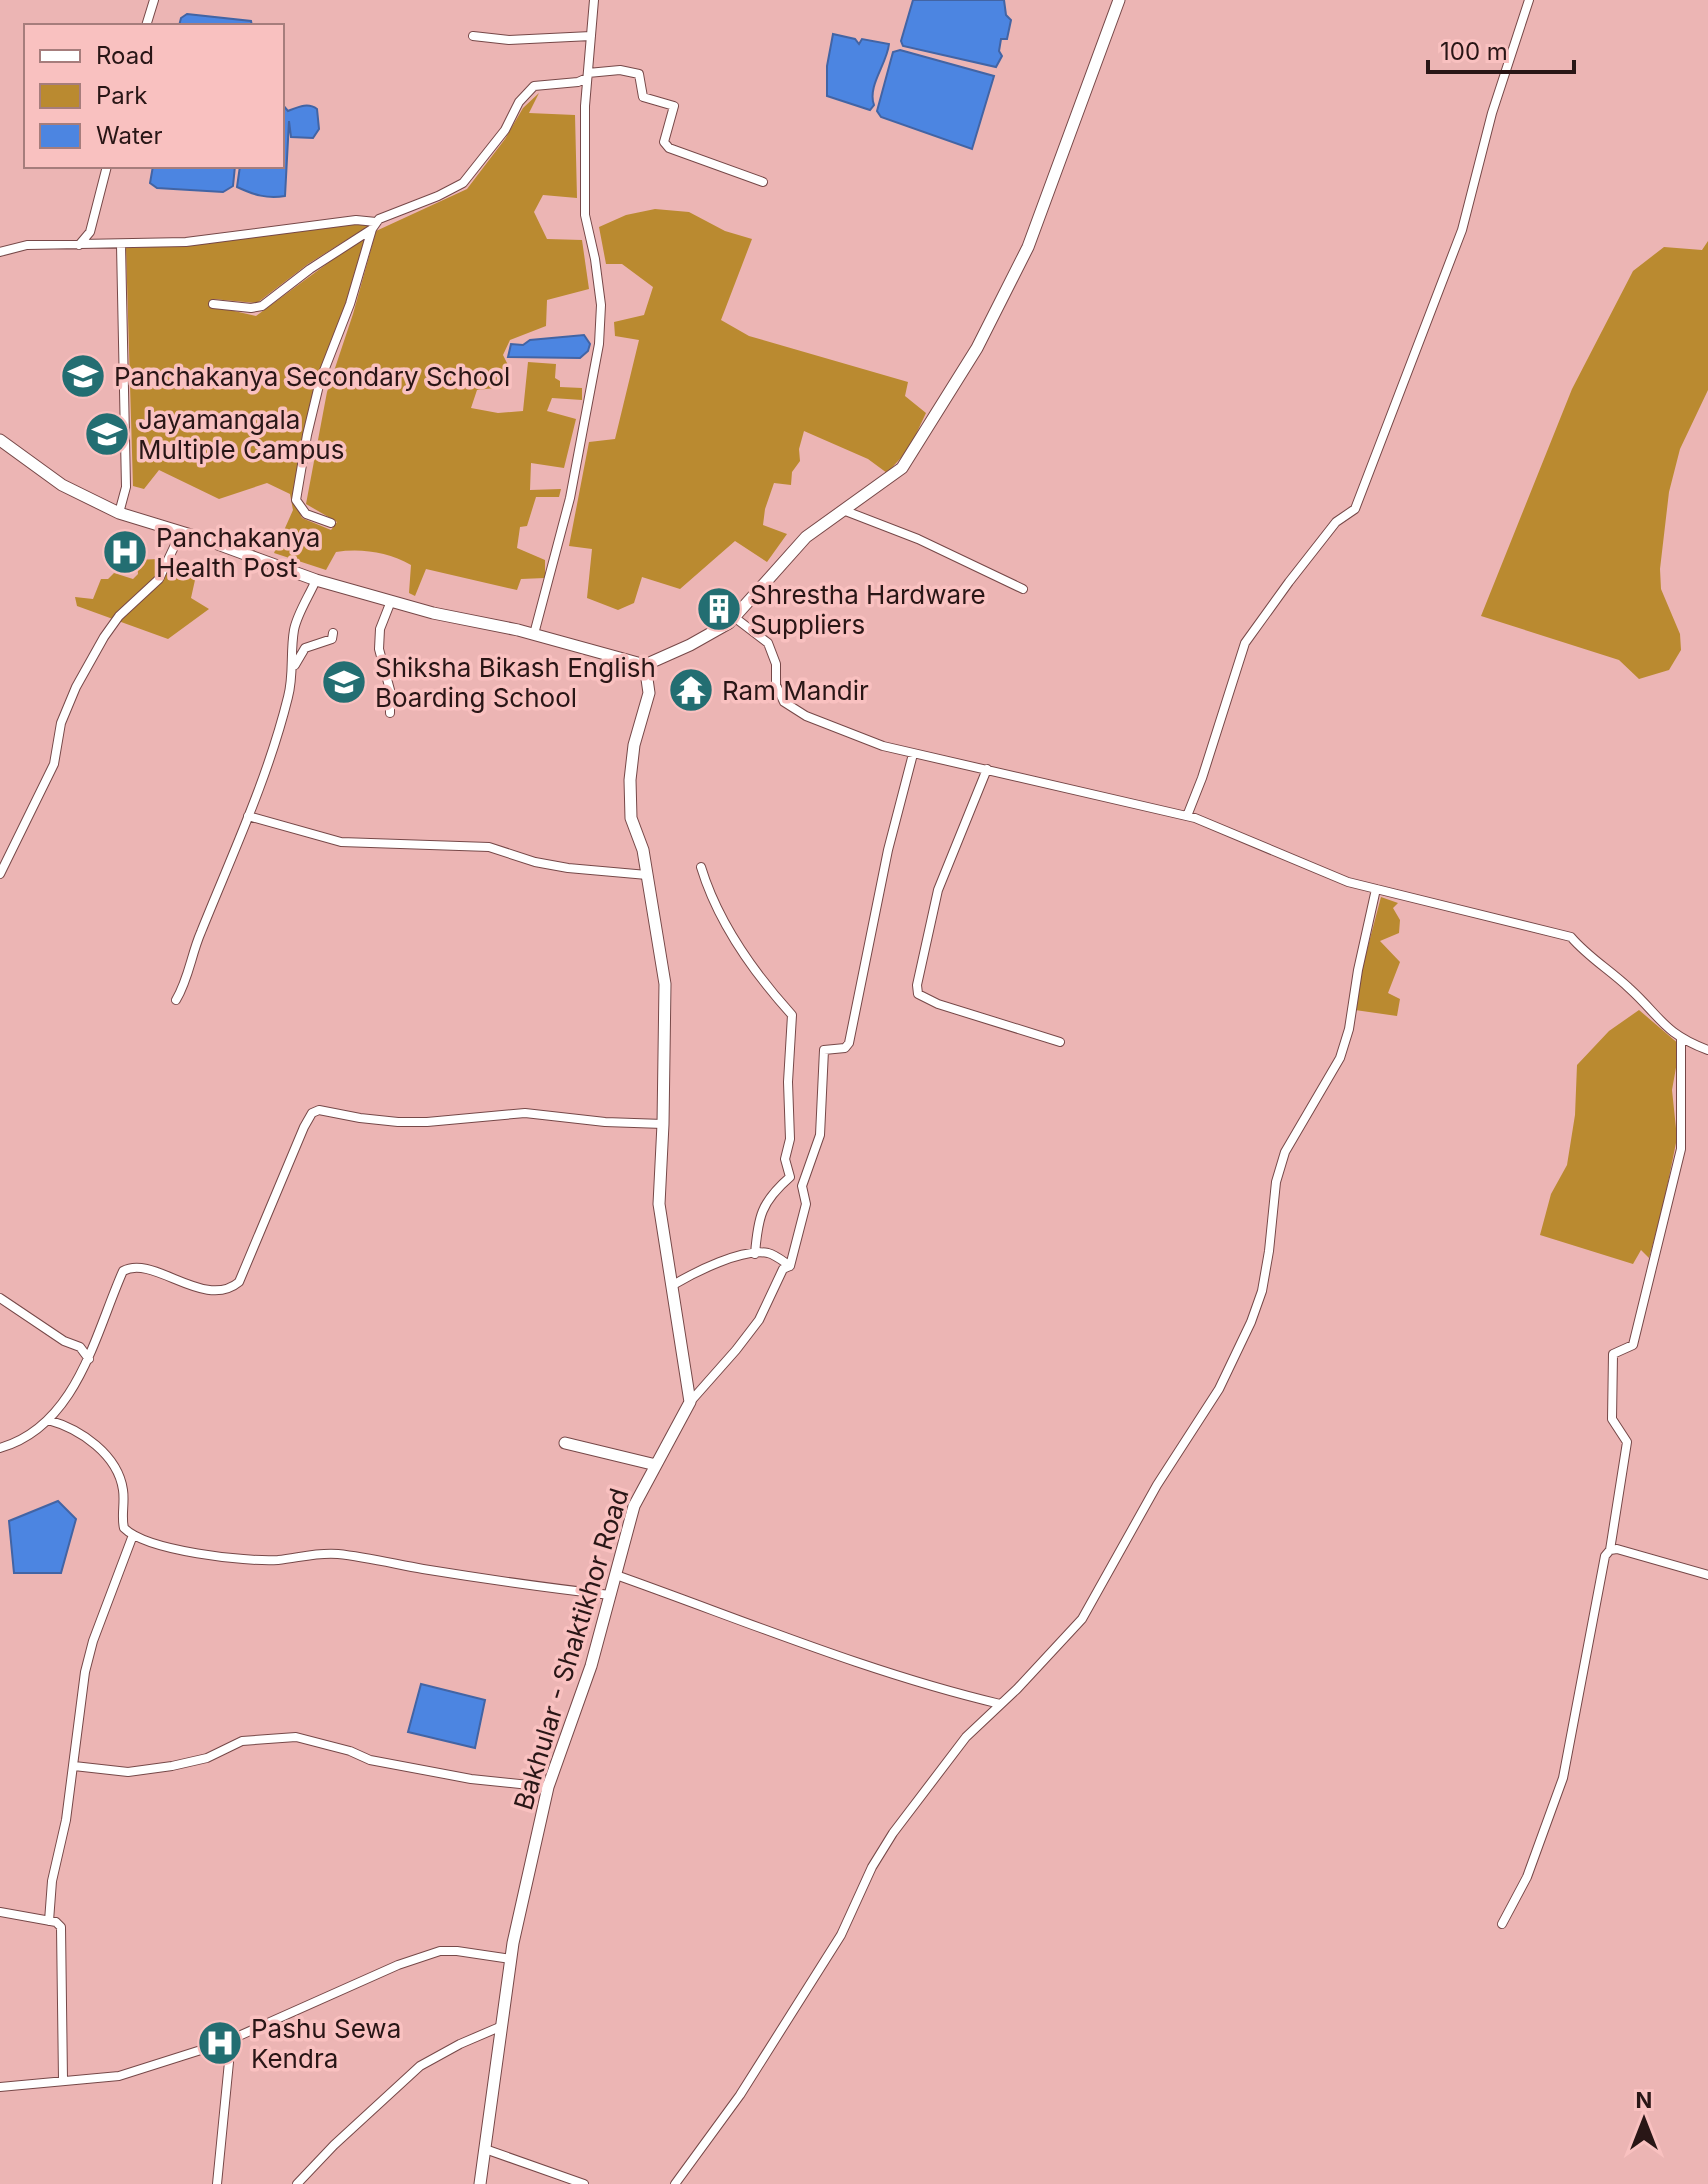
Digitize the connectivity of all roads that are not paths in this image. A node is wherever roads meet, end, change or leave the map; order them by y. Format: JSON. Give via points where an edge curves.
{"nodes":[{"id":1,"x":154,"y":0,"type":"edge"},
{"id":2,"x":594,"y":0,"type":"edge"},
{"id":3,"x":1119,"y":0,"type":"edge"},
{"id":4,"x":1529,"y":0,"type":"edge"},
{"id":5,"x":147,"y":24,"type":"edge"},
{"id":6,"x":473,"y":36,"type":"dead end"},
{"id":7,"x":591,"y":36,"type":"junction"},
{"id":8,"x":588,"y":75,"type":"junction"},
{"id":9,"x":106,"y":168,"type":"edge"},
{"id":10,"x":763,"y":182,"type":"dead end"},
{"id":11,"x":374,"y":226,"type":"junction"},
{"id":12,"x":79,"y":245,"type":"junction"},
{"id":13,"x":121,"y":245,"type":"junction"},
{"id":14,"x":0,"y":252,"type":"edge"},
{"id":15,"x":213,"y":304,"type":"dead end"},
{"id":16,"x":0,"y":442,"type":"edge"},
{"id":17,"x":843,"y":510,"type":"junction"},
{"id":18,"x":119,"y":513,"type":"junction"},
{"id":19,"x":331,"y":523,"type":"dead end"},
{"id":20,"x":181,"y":532,"type":"junction"},
{"id":21,"x":316,"y":580,"type":"junction"},
{"id":22,"x":1023,"y":589,"type":"dead end"},
{"id":23,"x":391,"y":601,"type":"junction"},
{"id":24,"x":734,"y":617,"type":"junction"},
{"id":25,"x":333,"y":633,"type":"dead end"},
{"id":26,"x":534,"y":634,"type":"junction"},
{"id":27,"x":645,"y":665,"type":"junction"},
{"id":28,"x":293,"y":668,"type":"junction"},
{"id":29,"x":390,"y":713,"type":"dead end"},
{"id":30,"x":913,"y":754,"type":"junction"},
{"id":31,"x":987,"y":769,"type":"junction"},
{"id":32,"x":248,"y":816,"type":"junction"},
{"id":33,"x":1187,"y":816,"type":"junction"},
{"id":34,"x":701,"y":867,"type":"dead end"},
{"id":35,"x":0,"y":874,"type":"edge"},
{"id":36,"x":647,"y":875,"type":"junction"},
{"id":37,"x":1376,"y":889,"type":"junction"},
{"id":38,"x":176,"y":1000,"type":"dead end"},
{"id":39,"x":1681,"y":1039,"type":"junction"},
{"id":40,"x":1060,"y":1042,"type":"dead end"},
{"id":41,"x":1708,"y":1050,"type":"edge"},
{"id":42,"x":663,"y":1124,"type":"junction"},
{"id":43,"x":755,"y":1254,"type":"junction"},
{"id":44,"x":790,"y":1266,"type":"junction"},
{"id":45,"x":673,"y":1285,"type":"junction"},
{"id":46,"x":0,"y":1298,"type":"edge"},
{"id":47,"x":89,"y":1359,"type":"junction"},
{"id":48,"x":690,"y":1402,"type":"junction"},
{"id":49,"x":48,"y":1420,"type":"junction"},
{"id":50,"x":565,"y":1443,"type":"dead end"},
{"id":51,"x":0,"y":1448,"type":"edge"},
{"id":52,"x":656,"y":1465,"type":"junction"},
{"id":53,"x":133,"y":1535,"type":"junction"},
{"id":54,"x":1610,"y":1550,"type":"junction"},
{"id":55,"x":616,"y":1575,"type":"junction"},
{"id":56,"x":1708,"y":1575,"type":"edge"},
{"id":57,"x":610,"y":1595,"type":"junction"},
{"id":58,"x":1000,"y":1704,"type":"junction"},
{"id":59,"x":74,"y":1766,"type":"junction"},
{"id":60,"x":548,"y":1787,"type":"junction"},
{"id":61,"x":0,"y":1912,"type":"edge"},
{"id":62,"x":49,"y":1921,"type":"junction"},
{"id":63,"x":1502,"y":1924,"type":"dead end"},
{"id":64,"x":511,"y":1959,"type":"junction"},
{"id":65,"x":502,"y":2026,"type":"junction"},
{"id":66,"x":223,"y":2043,"type":"junction"},
{"id":67,"x":63,"y":2080,"type":"junction"},
{"id":68,"x":0,"y":2087,"type":"edge"},
{"id":69,"x":485,"y":2149,"type":"junction"},
{"id":70,"x":217,"y":2184,"type":"edge"},
{"id":71,"x":297,"y":2184,"type":"edge"},
{"id":72,"x":480,"y":2184,"type":"edge"},
{"id":73,"x":584,"y":2184,"type":"edge"},
{"id":74,"x":675,"y":2184,"type":"edge"}],
"edges":[{"from":1,"to":5,"type":"street"},
{"from":2,"to":7,"type":"street"},
{"from":3,"to":17,"type":"street","via":[[1028,247],[977,348],[902,468]]},
{"from":4,"to":33,"type":"street","via":[[1462,230],[1355,509],[1336,522],[1245,643]]},
{"from":6,"to":7,"type":"street"},
{"from":7,"to":8,"type":"street"},
{"from":8,"to":10,"type":"street","via":[[620,70],[639,74],[643,97],[674,106],[664,142],[669,148]]},
{"from":8,"to":11,"type":"street","via":[[578,82],[534,86],[463,183],[379,219]]},
{"from":8,"to":26,"type":"street","via":[[585,215],[601,305],[599,344],[570,498]]},
{"from":9,"to":12,"type":"street","via":[[90,232]]},
{"from":11,"to":13,"type":"street","via":[[356,220]]},
{"from":11,"to":15,"type":"street","via":[[262,306]]},
{"from":11,"to":19,"type":"street","via":[[320,381],[296,500],[306,514]]},
{"from":12,"to":13,"type":"street"},
{"from":12,"to":14,"type":"street","via":[[27,245]]},
{"from":13,"to":18,"type":"street","via":[[126,487]]},
{"from":16,"to":18,"type":"street","via":[[62,485]]},
{"from":17,"to":22,"type":"street"},
{"from":17,"to":24,"type":"street","via":[[806,537]]},
{"from":18,"to":20,"type":"street"},
{"from":20,"to":21,"type":"street"},
{"from":20,"to":35,"type":"street","via":[[159,579],[119,616],[83,673],[61,723],[54,764]]},
{"from":21,"to":23,"type":"street"},
{"from":21,"to":28,"type":"street","via":[[295,627]]},
{"from":23,"to":26,"type":"street"},
{"from":23,"to":29,"type":"street","via":[[379,649]]},
{"from":24,"to":27,"type":"street"},
{"from":24,"to":30,"type":"street","via":[[768,643],[784,702],[806,716]]},
{"from":25,"to":28,"type":"street","via":[[332,639],[305,648]]},
{"from":26,"to":27,"type":"street"},
{"from":27,"to":36,"type":"street","via":[[648,705],[637,731],[630,780],[631,818]]},
{"from":28,"to":32,"type":"street","via":[[288,699]]},
{"from":30,"to":31,"type":"street"},
{"from":30,"to":44,"type":"street","via":[[849,1043],[824,1050],[820,1135],[802,1186],[806,1204]]},
{"from":31,"to":33,"type":"street"},
{"from":31,"to":40,"type":"street","via":[[938,890],[918,994]]},
{"from":32,"to":36,"type":"street","via":[[341,842],[489,847],[568,868]]},
{"from":32,"to":38,"type":"street"},
{"from":33,"to":37,"type":"street"},
{"from":34,"to":43,"type":"street","via":[[732,937],[792,1015],[790,1139],[785,1159],[790,1177],[761,1211]]},
{"from":36,"to":42,"type":"street","via":[[665,984]]},
{"from":37,"to":39,"type":"street","via":[[1571,937]]},
{"from":37,"to":58,"type":"street","via":[[1349,1029],[1340,1058],[1285,1152],[1262,1291],[1236,1355],[1082,1619]]},
{"from":39,"to":41,"type":"street"},
{"from":39,"to":54,"type":"street","via":[[1681,1149],[1633,1345],[1613,1354],[1612,1419],[1627,1442]]},
{"from":42,"to":45,"type":"street","via":[[659,1204]]},
{"from":42,"to":47,"type":"street","via":[[525,1113],[398,1122],[319,1110],[304,1127],[239,1282],[230,1290],[212,1291],[131,1266],[123,1271]]},
{"from":43,"to":44,"type":"street","via":[[770,1253]]},
{"from":43,"to":45,"type":"street"},
{"from":44,"to":48,"type":"street","via":[[783,1269],[759,1320]]},
{"from":45,"to":48,"type":"street"},
{"from":46,"to":47,"type":"street","via":[[80,1347]]},
{"from":47,"to":49,"type":"street"},
{"from":48,"to":52,"type":"street","name":"Bakhular - Shaktikhor Road"},
{"from":49,"to":51,"type":"street"},
{"from":49,"to":53,"type":"street","via":[[100,1448],[113,1462],[123,1489],[124,1528]]},
{"from":50,"to":52,"type":"street"},
{"from":52,"to":55,"type":"street","name":"Bakhular - Shaktikhor Road","via":[[634,1506]]},
{"from":53,"to":57,"type":"street","via":[[215,1555],[278,1560],[341,1554]]},
{"from":53,"to":59,"type":"street","via":[[85,1672]]},
{"from":54,"to":56,"type":"street"},
{"from":54,"to":63,"type":"street","via":[[1563,1778],[1527,1877]]},
{"from":55,"to":57,"type":"street","name":"Bakhular - Shaktikhor Road"},
{"from":55,"to":58,"type":"street","via":[[844,1656]]},
{"from":57,"to":60,"type":"street","name":"Bakhular - Shaktikhor Road"},
{"from":58,"to":74,"type":"street","via":[[966,1737],[893,1833],[841,1935],[740,2095]]},
{"from":59,"to":60,"type":"street","via":[[128,1772],[207,1758],[242,1741],[296,1737],[370,1760]]},
{"from":59,"to":62,"type":"street"},
{"from":60,"to":64,"type":"street","name":"Bakhular - Shaktikhor Road"},
{"from":61,"to":62,"type":"street"},
{"from":62,"to":67,"type":"street","via":[[61,1927]]},
{"from":64,"to":65,"type":"street","name":"Bakhular - Shaktikhor Road"},
{"from":64,"to":66,"type":"street","via":[[440,1951]]},
{"from":65,"to":69,"type":"street","name":"Bakhular - Shaktikhor Road"},
{"from":65,"to":71,"type":"street","via":[[420,2066]]},
{"from":66,"to":67,"type":"street","via":[[119,2076]]},
{"from":66,"to":70,"type":"street","via":[[229,2062]]},
{"from":67,"to":68,"type":"street"},
{"from":69,"to":72,"type":"street","name":"Bakhular - Shaktikhor Road"},
{"from":69,"to":73,"type":"street"}]}
